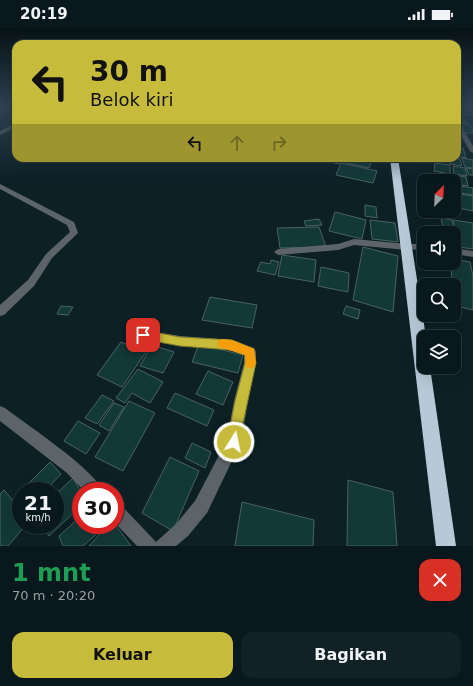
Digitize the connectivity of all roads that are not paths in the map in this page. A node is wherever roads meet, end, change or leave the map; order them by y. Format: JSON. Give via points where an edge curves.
{"nodes":[{"id":1,"x":461,"y":131,"type":"edge"},
{"id":2,"x":473,"y":151,"type":"edge"},
{"id":3,"x":395,"y":162,"type":"edge"},
{"id":4,"x":0,"y":186,"type":"edge"},
{"id":5,"x":407,"y":246,"type":"junction"},
{"id":6,"x":417,"y":247,"type":"edge"},
{"id":7,"x":278,"y":252,"type":"dead end"},
{"id":8,"x":461,"y":252,"type":"edge"},
{"id":9,"x":473,"y":254,"type":"edge"},
{"id":10,"x":0,"y":312,"type":"edge"},
{"id":11,"x":143,"y":335,"type":"dead end"},
{"id":12,"x":0,"y":413,"type":"edge"},
{"id":13,"x":86,"y":482,"type":"edge"},
{"id":14,"x":124,"y":520,"type":"edge"},
{"id":15,"x":149,"y":546,"type":"edge"},
{"id":16,"x":164,"y":546,"type":"edge"},
{"id":17,"x":446,"y":546,"type":"edge"}],
"edges":[{"from":1,"to":2,"type":"street"},
{"from":3,"to":5,"type":"highway"},
{"from":4,"to":10,"type":"street","via":[[71,224],[74,233],[49,256],[31,283]]},
{"from":5,"to":6,"type":"street"},
{"from":5,"to":7,"type":"lane","via":[[354,242],[338,247]]},
{"from":5,"to":17,"type":"highway"},
{"from":8,"to":9,"type":"street"},
{"from":11,"to":16,"type":"street","via":[[232,345],[250,352],[234,442],[201,507],[182,530]]},
{"from":12,"to":13,"type":"street","via":[[72,468]]},
{"from":14,"to":15,"type":"street"}]}
